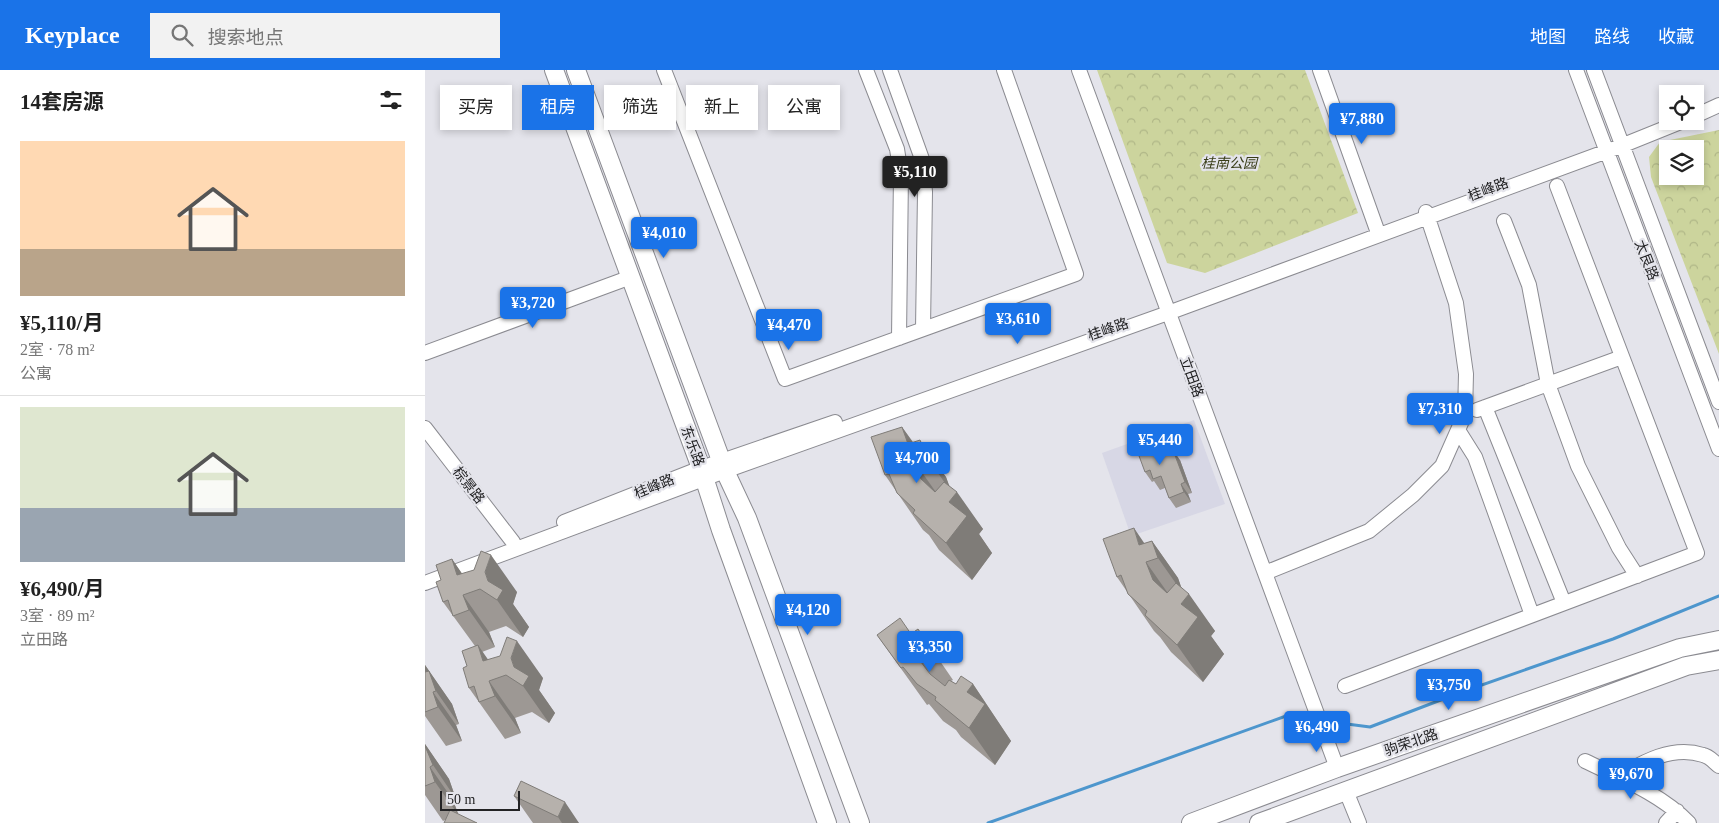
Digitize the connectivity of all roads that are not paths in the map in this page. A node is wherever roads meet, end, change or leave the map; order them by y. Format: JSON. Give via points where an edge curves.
{"nodes":[{"id":1,"x":554,"y":70,"type":"edge"},
{"id":2,"x":576,"y":70,"type":"edge"},
{"id":3,"x":664,"y":70,"type":"edge"},
{"id":4,"x":866,"y":70,"type":"edge"},
{"id":5,"x":890,"y":70,"type":"edge"},
{"id":6,"x":1004,"y":70,"type":"edge"},
{"id":7,"x":1079,"y":70,"type":"edge"},
{"id":8,"x":1320,"y":70,"type":"edge"},
{"id":9,"x":1576,"y":70,"type":"edge"},
{"id":10,"x":1594,"y":70,"type":"edge"},
{"id":11,"x":1719,"y":103,"type":"edge"},
{"id":12,"x":1704,"y":110,"type":"edge"},
{"id":13,"x":1659,"y":128,"type":"edge"},
{"id":14,"x":1659,"y":130,"type":"edge"},
{"id":15,"x":1620,"y":144,"type":"junction"},
{"id":16,"x":1605,"y":149,"type":"junction"},
{"id":17,"x":1557,"y":186,"type":"dead end"},
{"id":18,"x":1427,"y":214,"type":"junction"},
{"id":19,"x":1504,"y":220,"type":"dead end"},
{"id":20,"x":1377,"y":230,"type":"junction"},
{"id":21,"x":631,"y":277,"type":"junction"},
{"id":22,"x":1168,"y":311,"type":"junction"},
{"id":23,"x":923,"y":329,"type":"junction"},
{"id":24,"x":899,"y":338,"type":"junction"},
{"id":25,"x":425,"y":354,"type":"edge"},
{"id":26,"x":1622,"y":357,"type":"junction"},
{"id":27,"x":1548,"y":384,"type":"junction"},
{"id":28,"x":1719,"y":402,"type":"edge"},
{"id":29,"x":1485,"y":407,"type":"junction"},
{"id":30,"x":1465,"y":414,"type":"junction"},
{"id":31,"x":425,"y":428,"type":"edge"},
{"id":32,"x":1458,"y":430,"type":"junction"},
{"id":33,"x":1719,"y":449,"type":"edge"},
{"id":34,"x":723,"y":466,"type":"junction"},
{"id":35,"x":703,"y":474,"type":"junction"},
{"id":36,"x":513,"y":542,"type":"junction"},
{"id":37,"x":1265,"y":573,"type":"junction"},
{"id":38,"x":425,"y":574,"type":"edge"},
{"id":39,"x":1637,"y":576,"type":"junction"},
{"id":40,"x":425,"y":583,"type":"edge"},
{"id":41,"x":1564,"y":603,"type":"junction"},
{"id":42,"x":1532,"y":615,"type":"junction"},
{"id":43,"x":1719,"y":640,"type":"edge"},
{"id":44,"x":1717,"y":661,"type":"edge"},
{"id":45,"x":1345,"y":686,"type":"dead end"},
{"id":46,"x":1585,"y":761,"type":"dead end"},
{"id":47,"x":1719,"y":766,"type":"edge"},
{"id":48,"x":1337,"y":768,"type":"junction"},
{"id":49,"x":1617,"y":777,"type":"junction"},
{"id":50,"x":1346,"y":790,"type":"junction"},
{"id":51,"x":1677,"y":810,"type":"junction"},
{"id":52,"x":824,"y":818,"type":"edge"},
{"id":53,"x":860,"y":823,"type":"edge"},
{"id":54,"x":1191,"y":823,"type":"edge"},
{"id":55,"x":1259,"y":823,"type":"edge"},
{"id":56,"x":1359,"y":823,"type":"edge"},
{"id":57,"x":1666,"y":823,"type":"edge"},
{"id":58,"x":1689,"y":823,"type":"edge"}],
"edges":[{"from":1,"to":21,"type":"main road","name":"东乐路"},
{"from":2,"to":34,"type":"main road","name":"东乐路"},
{"from":3,"to":24,"type":"street","via":[[785,379]]},
{"from":4,"to":24,"type":"street","via":[[897,149],[901,174]]},
{"from":5,"to":23,"type":"street","via":[[922,159],[925,192]]},
{"from":6,"to":23,"type":"street","via":[[1076,274]]},
{"from":7,"to":22,"type":"street","name":"立田路"},
{"from":8,"to":20,"type":"street"},
{"from":9,"to":16,"type":"street","name":"太艮路"},
{"from":10,"to":15,"type":"street","name":"太艮路"},
{"from":11,"to":12,"type":"street"},
{"from":13,"to":15,"type":"street"},
{"from":14,"to":15,"type":"street"},
{"from":15,"to":16,"type":"street","name":"桂峰路"},
{"from":15,"to":28,"type":"street","name":"太艮路"},
{"from":16,"to":18,"type":"street","name":"桂峰路"},
{"from":16,"to":33,"type":"street","name":"太艮路"},
{"from":17,"to":26,"type":"street"},
{"from":18,"to":20,"type":"street","name":"桂峰路"},
{"from":18,"to":22,"type":"street"},
{"from":18,"to":30,"type":"street","via":[[1456,303],[1466,374]]},
{"from":19,"to":27,"type":"street","via":[[1529,285]]},
{"from":20,"to":22,"type":"street","name":"桂峰路"},
{"from":21,"to":25,"type":"street"},
{"from":21,"to":35,"type":"main road","name":"东乐路"},
{"from":22,"to":34,"type":"street","name":"桂峰路"},
{"from":22,"to":37,"type":"street","name":"立田路"},
{"from":23,"to":24,"type":"street"},
{"from":26,"to":27,"type":"street"},
{"from":26,"to":39,"type":"street","via":[[1697,554]]},
{"from":27,"to":29,"type":"street"},
{"from":27,"to":39,"type":"street","via":[[1578,466],[1619,548]]},
{"from":29,"to":30,"type":"street"},
{"from":29,"to":41,"type":"street"},
{"from":30,"to":32,"type":"street"},
{"from":31,"to":36,"type":"street","name":"棕景路"},
{"from":32,"to":37,"type":"street","via":[[1442,466],[1369,531]]},
{"from":32,"to":42,"type":"street","via":[[1475,456]]},
{"from":34,"to":35,"type":"street","name":"桂峰路"},
{"from":34,"to":53,"type":"main road","name":"东乐路","via":[[747,518]]},
{"from":35,"to":36,"type":"street","name":"桂峰路"},
{"from":35,"to":40,"type":"street"},
{"from":35,"to":52,"type":"main road","name":"东乐路"},
{"from":36,"to":38,"type":"street","name":"桂峰路"},
{"from":37,"to":48,"type":"street","name":"立田路"},
{"from":39,"to":41,"type":"street"},
{"from":41,"to":42,"type":"street"},
{"from":42,"to":45,"type":"street"},
{"from":43,"to":48,"type":"main road","name":"驹荣北路","via":[[1680,648]]},
{"from":44,"to":50,"type":"main road","via":[[1686,666]]},
{"from":46,"to":49,"type":"street"},
{"from":47,"to":49,"type":"street","via":[[1705,755],[1684,751],[1650,759]]},
{"from":48,"to":54,"type":"main road","name":"驹荣北路"},
{"from":49,"to":51,"type":"street"},
{"from":50,"to":55,"type":"main road"},
{"from":50,"to":56,"type":"street"},
{"from":51,"to":57,"type":"street"},
{"from":51,"to":58,"type":"street"}]}
